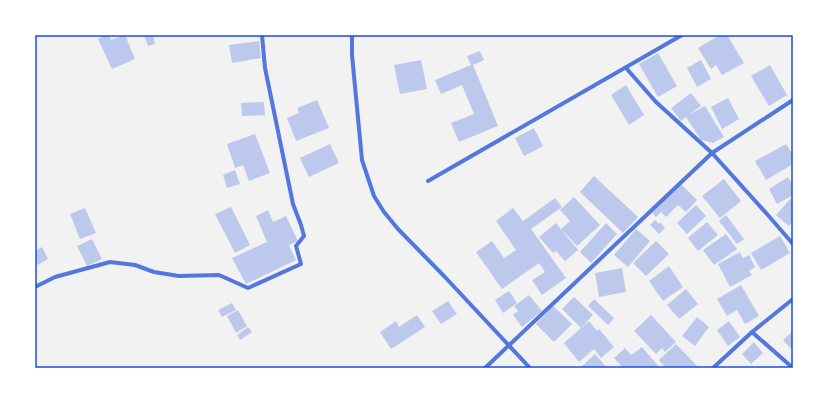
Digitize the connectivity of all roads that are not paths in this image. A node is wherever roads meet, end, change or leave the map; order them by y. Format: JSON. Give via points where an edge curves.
{"nodes":[{"id":1,"x":262,"y":35,"type":"edge"},
{"id":2,"x":352,"y":35,"type":"edge"},
{"id":3,"x":682,"y":35,"type":"edge"},
{"id":4,"x":626,"y":68,"type":"junction"},
{"id":5,"x":793,"y":100,"type":"edge"},
{"id":6,"x":712,"y":153,"type":"junction"},
{"id":7,"x":428,"y":182,"type":"dead end"},
{"id":8,"x":793,"y":244,"type":"edge"},
{"id":9,"x":35,"y":288,"type":"edge"},
{"id":10,"x":793,"y":299,"type":"edge"},
{"id":11,"x":752,"y":332,"type":"junction"},
{"id":12,"x":509,"y":345,"type":"junction"},
{"id":13,"x":485,"y":368,"type":"edge"},
{"id":14,"x":530,"y":368,"type":"edge"},
{"id":15,"x":713,"y":368,"type":"edge"},
{"id":16,"x":793,"y":368,"type":"edge"}],
"edges":[{"from":1,"to":9,"type":"street","via":[[265,68],[293,204],[304,236],[296,246],[301,264],[248,288],[219,275],[179,276],[154,272],[135,265],[110,262],[55,277]]},
{"from":2,"to":12,"type":"street","via":[[362,160],[374,196],[398,229]]},
{"from":3,"to":4,"type":"street"},
{"from":4,"to":6,"type":"street","via":[[656,102]]},
{"from":4,"to":7,"type":"street"},
{"from":5,"to":6,"type":"street"},
{"from":6,"to":8,"type":"street"},
{"from":6,"to":12,"type":"street"},
{"from":10,"to":11,"type":"street"},
{"from":11,"to":15,"type":"street"},
{"from":11,"to":16,"type":"street"},
{"from":12,"to":13,"type":"street"},
{"from":12,"to":14,"type":"street"}]}
